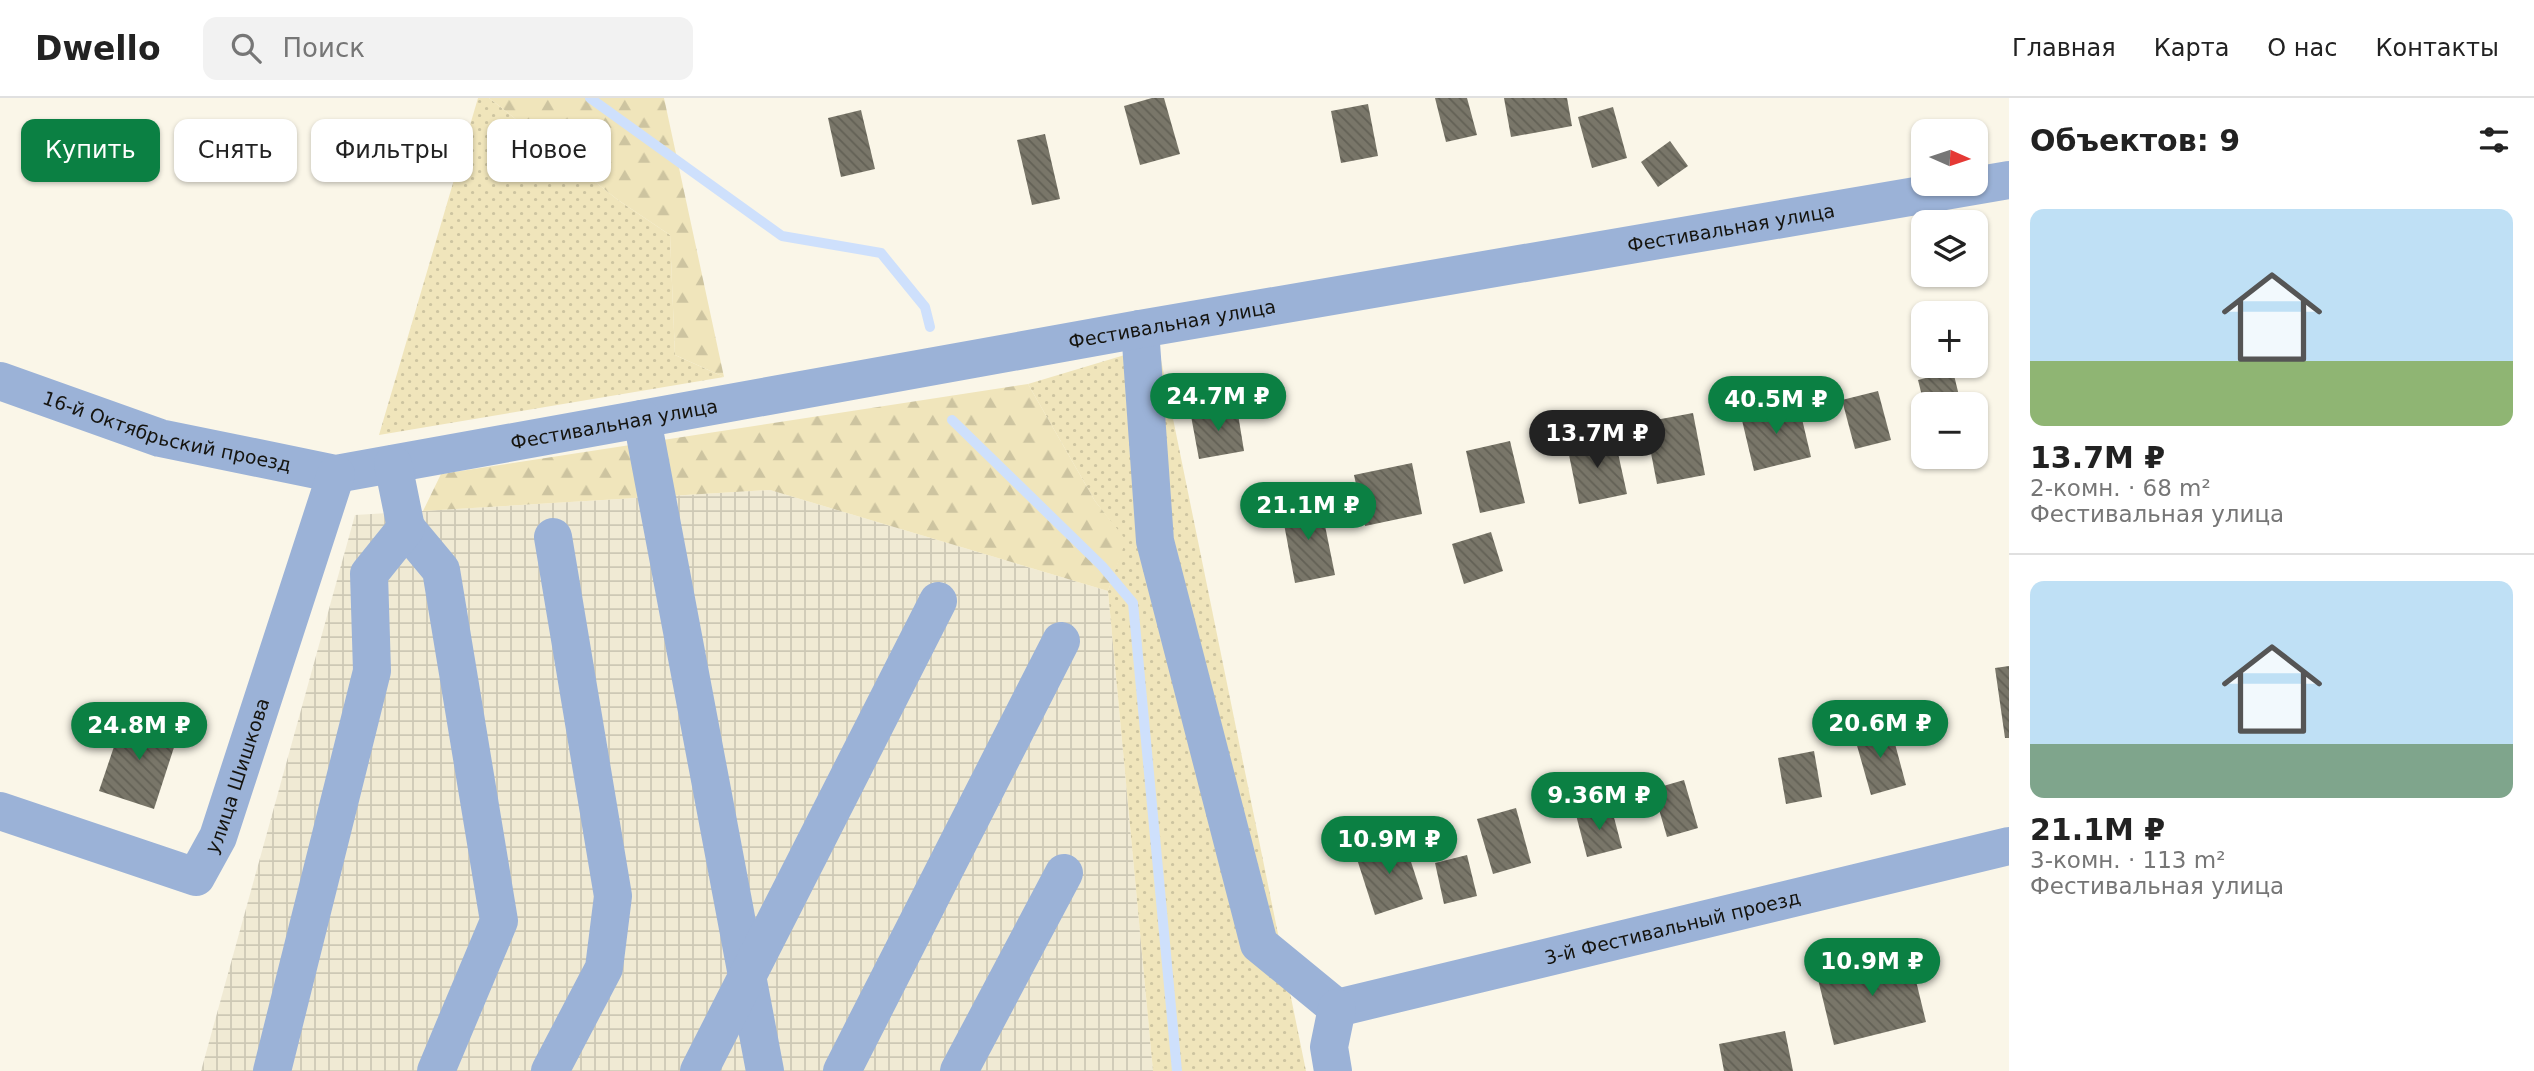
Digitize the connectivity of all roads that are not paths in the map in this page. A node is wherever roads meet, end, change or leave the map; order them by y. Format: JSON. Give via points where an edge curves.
{"nodes":[{"id":1,"x":2009,"y":180,"type":"edge"},
{"id":2,"x":1140,"y":329,"type":"junction"},
{"id":3,"x":0,"y":381,"type":"edge"},
{"id":4,"x":642,"y":419,"type":"junction"},
{"id":5,"x":393,"y":464,"type":"junction"},
{"id":6,"x":336,"y":474,"type":"junction"},
{"id":7,"x":406,"y":528,"type":"junction"},
{"id":8,"x":553,"y":537,"type":"dead end"},
{"id":9,"x":938,"y":601,"type":"dead end"},
{"id":10,"x":1060,"y":641,"type":"dead end"},
{"id":11,"x":0,"y":811,"type":"edge"},
{"id":12,"x":2009,"y":846,"type":"edge"},
{"id":13,"x":1064,"y":873,"type":"dead end"},
{"id":14,"x":747,"y":975,"type":"junction"},
{"id":15,"x":1337,"y":1008,"type":"junction"},
{"id":16,"x":272,"y":1071,"type":"edge"},
{"id":17,"x":436,"y":1071,"type":"edge"},
{"id":18,"x":550,"y":1071,"type":"edge"},
{"id":19,"x":699,"y":1071,"type":"edge"},
{"id":20,"x":765,"y":1071,"type":"edge"},
{"id":21,"x":842,"y":1071,"type":"edge"},
{"id":22,"x":959,"y":1071,"type":"edge"},
{"id":23,"x":1333,"y":1071,"type":"edge"}],
"edges":[{"from":1,"to":2,"type":"street","name":"Фестивальная улица"},
{"from":2,"to":4,"type":"street","name":"Фестивальная улица"},
{"from":2,"to":15,"type":"street","via":[[1155,541],[1259,944]]},
{"from":3,"to":6,"type":"street","name":"16-й Октябрьский проезд","via":[[160,438]]},
{"from":4,"to":5,"type":"street","name":"Фестивальная улица"},
{"from":4,"to":14,"type":"street"},
{"from":5,"to":6,"type":"street","name":"Фестивальная улица"},
{"from":5,"to":7,"type":"street"},
{"from":6,"to":11,"type":"street","name":"улица Шишкова","via":[[218,837],[196,877]]},
{"from":7,"to":16,"type":"street","via":[[369,574],[372,671]]},
{"from":7,"to":17,"type":"street","via":[[441,570],[499,921]]},
{"from":8,"to":18,"type":"street","via":[[613,896],[604,968]]},
{"from":9,"to":14,"type":"street"},
{"from":10,"to":21,"type":"street"},
{"from":12,"to":15,"type":"street","name":"3-й Фестивальный проезд"},
{"from":13,"to":22,"type":"street"},
{"from":14,"to":19,"type":"street"},
{"from":14,"to":20,"type":"street"},
{"from":15,"to":23,"type":"street","via":[[1329,1047]]}]}
